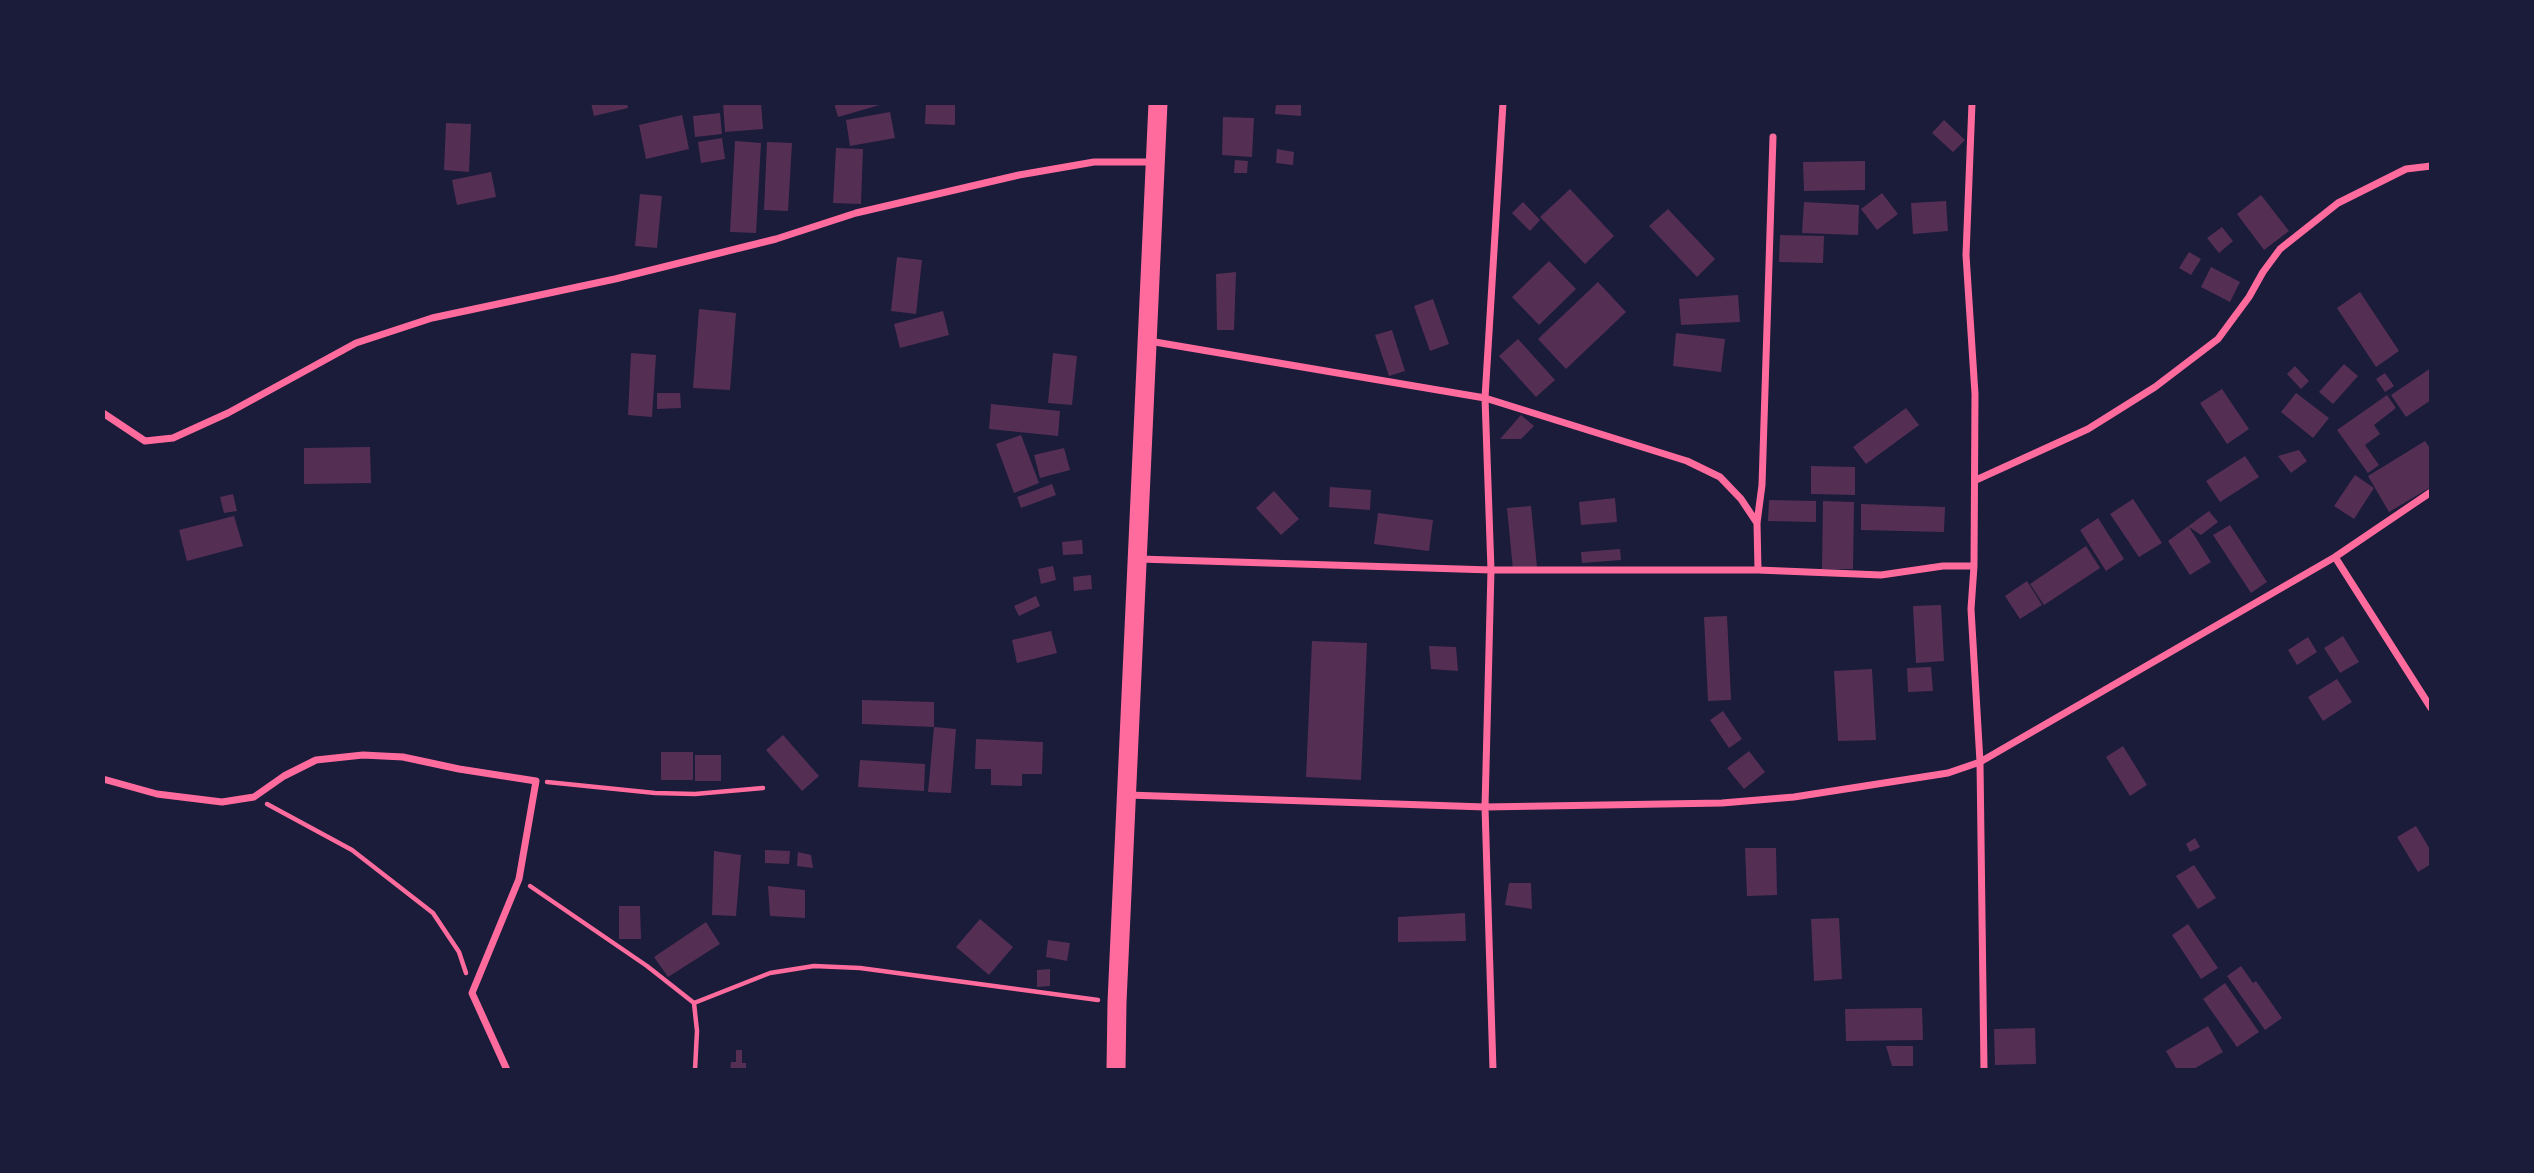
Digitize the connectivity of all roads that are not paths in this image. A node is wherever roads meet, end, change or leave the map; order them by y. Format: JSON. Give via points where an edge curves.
{"nodes":[{"id":1,"x":1158,"y":103,"type":"edge"},
{"id":2,"x":1503,"y":103,"type":"edge"},
{"id":3,"x":1972,"y":103,"type":"edge"},
{"id":4,"x":1773,"y":137,"type":"dead end"},
{"id":5,"x":1156,"y":162,"type":"junction"},
{"id":6,"x":2431,"y":166,"type":"edge"},
{"id":7,"x":1148,"y":341,"type":"junction"},
{"id":8,"x":1485,"y":398,"type":"junction"},
{"id":9,"x":103,"y":413,"type":"edge"},
{"id":10,"x":1976,"y":480,"type":"junction"},
{"id":11,"x":2431,"y":492,"type":"edge"},
{"id":12,"x":1757,"y":523,"type":"junction"},
{"id":13,"x":2335,"y":557,"type":"junction"},
{"id":14,"x":1138,"y":559,"type":"junction"},
{"id":15,"x":1974,"y":566,"type":"junction"},
{"id":16,"x":1492,"y":570,"type":"junction"},
{"id":17,"x":1758,"y":570,"type":"junction"},
{"id":18,"x":2431,"y":708,"type":"edge"},
{"id":19,"x":1980,"y":762,"type":"junction"},
{"id":20,"x":103,"y":779,"type":"edge"},
{"id":21,"x":1128,"y":795,"type":"junction"},
{"id":22,"x":1485,"y":807,"type":"junction"},
{"id":23,"x":507,"y":1070,"type":"edge"},
{"id":24,"x":1116,"y":1070,"type":"edge"},
{"id":25,"x":1493,"y":1070,"type":"edge"},
{"id":26,"x":1984,"y":1070,"type":"edge"}],
"edges":[{"from":1,"to":5,"type":"highway"},
{"from":2,"to":8,"type":"street"},
{"from":3,"to":10,"type":"street","via":[[1966,255]]},
{"from":4,"to":12,"type":"street"},
{"from":5,"to":7,"type":"highway"},
{"from":5,"to":9,"type":"street","via":[[1094,162],[1019,175],[856,213],[776,239],[615,279],[432,318],[356,343],[173,438],[145,441]]},
{"from":6,"to":10,"type":"street","via":[[2406,169],[2338,203],[2280,249],[2218,340],[2155,387],[2088,429]]},
{"from":7,"to":8,"type":"street"},
{"from":7,"to":14,"type":"highway"},
{"from":8,"to":12,"type":"street","via":[[1687,461],[1720,477]]},
{"from":8,"to":16,"type":"street"},
{"from":10,"to":15,"type":"street"},
{"from":11,"to":13,"type":"street"},
{"from":12,"to":17,"type":"street"},
{"from":13,"to":18,"type":"street"},
{"from":13,"to":19,"type":"street"},
{"from":14,"to":16,"type":"street"},
{"from":14,"to":21,"type":"highway"},
{"from":15,"to":17,"type":"street","via":[[1881,575]]},
{"from":15,"to":19,"type":"street","via":[[1971,609]]},
{"from":16,"to":17,"type":"street"},
{"from":16,"to":22,"type":"street"},
{"from":19,"to":22,"type":"street","via":[[1948,773],[1794,797],[1722,803]]},
{"from":19,"to":26,"type":"street"},
{"from":20,"to":23,"type":"street","via":[[170,796],[222,802],[254,797],[316,760],[363,755],[403,757],[536,781],[519,879],[472,993]]},
{"from":21,"to":22,"type":"street"},
{"from":21,"to":24,"type":"highway"},
{"from":22,"to":25,"type":"street"}]}
